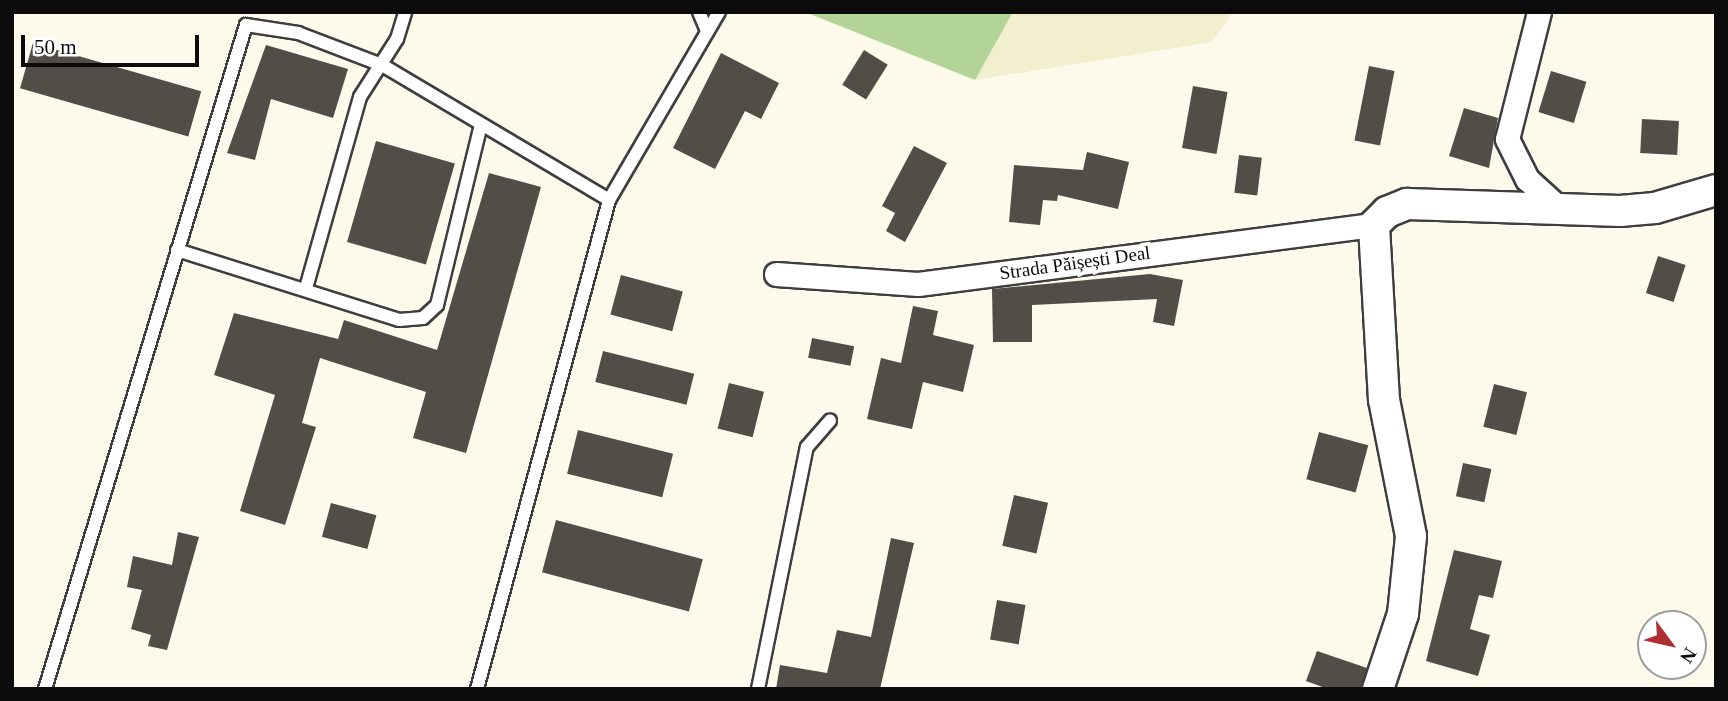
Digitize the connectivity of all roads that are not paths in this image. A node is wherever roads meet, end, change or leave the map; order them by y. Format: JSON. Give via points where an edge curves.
{"nodes":[{"id":1,"x":405,"y":12,"type":"edge"},
{"id":2,"x":699,"y":12,"type":"edge"},
{"id":3,"x":719,"y":12,"type":"edge"},
{"id":4,"x":1539,"y":12,"type":"edge"},
{"id":5,"x":245,"y":18,"type":"edge"},
{"id":6,"x":707,"y":31,"type":"junction"},
{"id":7,"x":382,"y":65,"type":"junction"},
{"id":8,"x":481,"y":125,"type":"junction"},
{"id":9,"x":1716,"y":190,"type":"edge"},
{"id":10,"x":609,"y":200,"type":"junction"},
{"id":11,"x":1558,"y":207,"type":"junction"},
{"id":12,"x":1374,"y":225,"type":"junction"},
{"id":13,"x":177,"y":250,"type":"junction"},
{"id":14,"x":776,"y":274,"type":"dead end"},
{"id":15,"x":306,"y":288,"type":"junction"},
{"id":16,"x":830,"y":421,"type":"dead end"},
{"id":17,"x":45,"y":689,"type":"edge"},
{"id":18,"x":477,"y":689,"type":"edge"},
{"id":19,"x":758,"y":689,"type":"edge"},
{"id":20,"x":1378,"y":689,"type":"edge"}],
"edges":[{"from":1,"to":7,"type":"lane"},
{"from":2,"to":6,"type":"lane"},
{"from":3,"to":6,"type":"lane"},
{"from":4,"to":11,"type":"street","via":[[1507,139],[1527,178]]},
{"from":5,"to":7,"type":"lane"},
{"from":5,"to":13,"type":"lane"},
{"from":6,"to":10,"type":"lane"},
{"from":7,"to":8,"type":"lane"},
{"from":7,"to":15,"type":"lane","via":[[360,97]]},
{"from":8,"to":10,"type":"lane"},
{"from":8,"to":15,"type":"lane","via":[[437,305],[423,318],[399,320]]},
{"from":9,"to":11,"type":"street","name":"Strada Păișești Deal","via":[[1655,208]]},
{"from":10,"to":18,"type":"lane"},
{"from":11,"to":12,"type":"street","name":"Strada Păișești Deal","via":[[1407,204],[1387,212]]},
{"from":12,"to":14,"type":"street","name":"Strada Păișești Deal","via":[[918,284]]},
{"from":12,"to":20,"type":"street","via":[[1384,400],[1410,536],[1403,614]]},
{"from":13,"to":15,"type":"lane"},
{"from":13,"to":17,"type":"lane"},
{"from":16,"to":19,"type":"lane","via":[[807,447]]}]}
